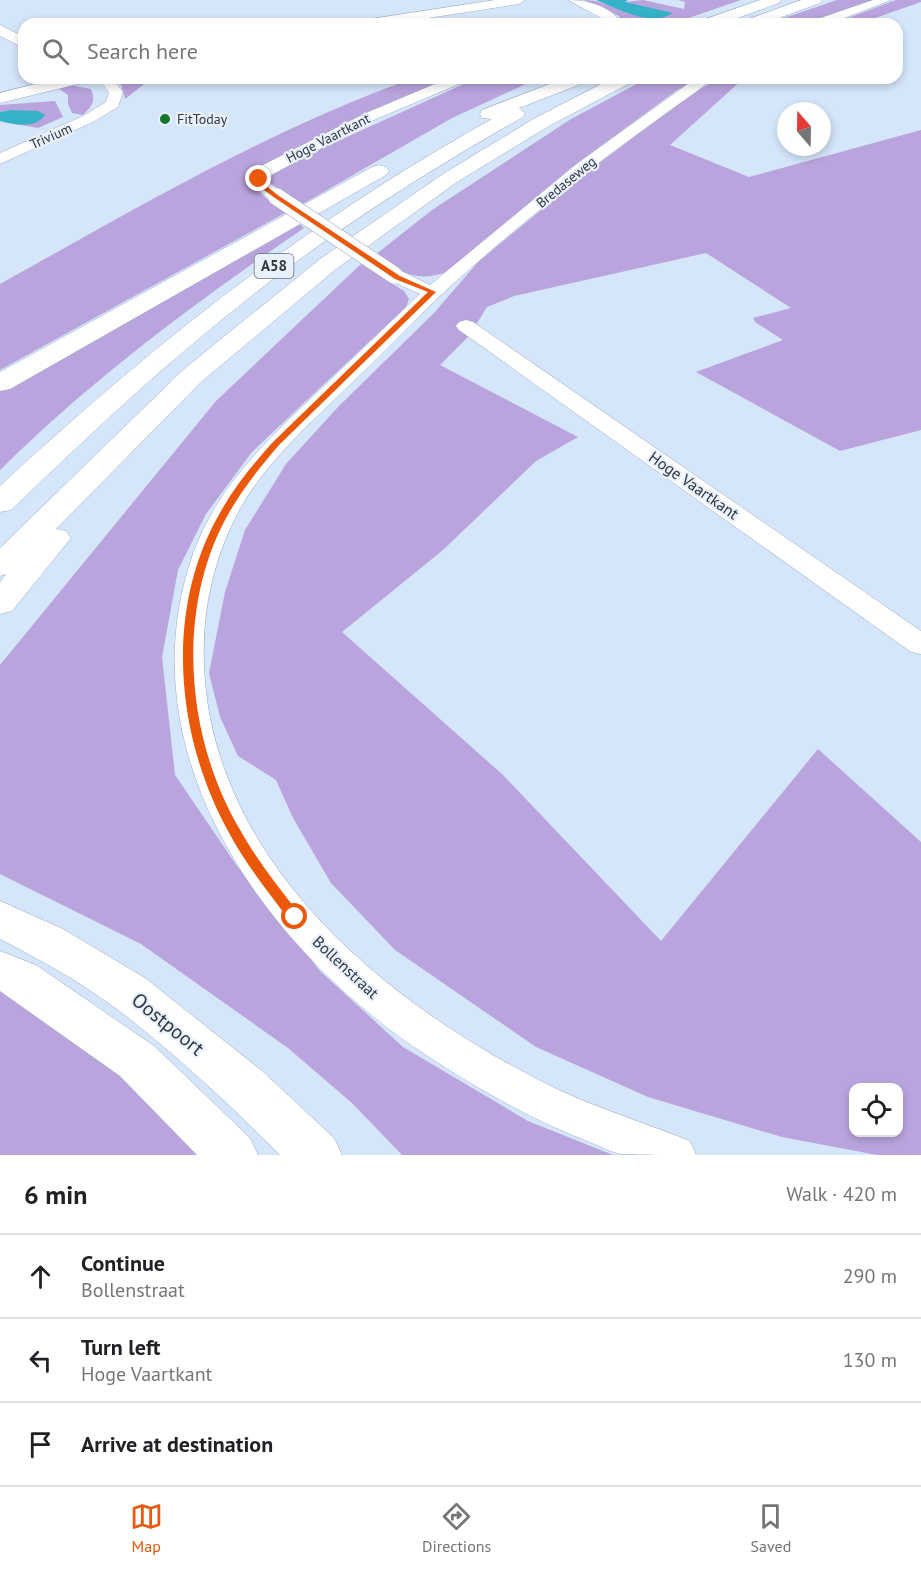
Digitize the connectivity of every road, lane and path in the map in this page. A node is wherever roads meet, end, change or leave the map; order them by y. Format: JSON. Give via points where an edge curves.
{"nodes":[{"id":1,"x":519,"y":0,"type":"edge"},
{"id":2,"x":574,"y":0,"type":"edge"},
{"id":3,"x":774,"y":0,"type":"edge"},
{"id":4,"x":815,"y":0,"type":"edge"},
{"id":5,"x":885,"y":0,"type":"edge"},
{"id":6,"x":403,"y":18,"type":"edge"},
{"id":7,"x":611,"y":18,"type":"edge"},
{"id":8,"x":723,"y":18,"type":"edge"},
{"id":9,"x":766,"y":18,"type":"edge"},
{"id":10,"x":835,"y":18,"type":"edge"},
{"id":11,"x":0,"y":30,"type":"edge"},
{"id":12,"x":18,"y":40,"type":"edge"},
{"id":13,"x":22,"y":84,"type":"edge"},
{"id":14,"x":56,"y":84,"type":"edge"},
{"id":15,"x":88,"y":84,"type":"edge"},
{"id":16,"x":112,"y":84,"type":"edge"},
{"id":17,"x":447,"y":84,"type":"edge"},
{"id":18,"x":566,"y":84,"type":"edge"},
{"id":19,"x":571,"y":84,"type":"edge"},
{"id":20,"x":615,"y":84,"type":"edge"},
{"id":21,"x":697,"y":84,"type":"edge"},
{"id":22,"x":0,"y":89,"type":"edge"},
{"id":23,"x":0,"y":98,"type":"edge"},
{"id":24,"x":100,"y":110,"type":"junction"},
{"id":25,"x":0,"y":159,"type":"edge"},
{"id":26,"x":432,"y":292,"type":"junction"},
{"id":27,"x":466,"y":326,"type":"dead end"},
{"id":28,"x":0,"y":383,"type":"edge"},
{"id":29,"x":89,"y":476,"type":"junction"},
{"id":30,"x":0,"y":503,"type":"edge"},
{"id":31,"x":0,"y":566,"type":"edge"},
{"id":32,"x":0,"y":603,"type":"edge"},
{"id":33,"x":921,"y":645,"type":"edge"},
{"id":34,"x":0,"y":919,"type":"edge"},
{"id":35,"x":0,"y":970,"type":"edge"},
{"id":36,"x":232,"y":1155,"type":"edge"},
{"id":37,"x":316,"y":1155,"type":"edge"},
{"id":38,"x":675,"y":1155,"type":"edge"}],
"edges":[{"from":1,"to":6,"type":"street"},
{"from":2,"to":7,"type":"street"},
{"from":3,"to":8,"type":"main road"},
{"from":4,"to":9,"type":"main road"},
{"from":5,"to":10,"type":"street"},
{"from":11,"to":12,"type":"main road"},
{"from":13,"to":22,"type":"main road"},
{"from":14,"to":23,"type":"main road"},
{"from":15,"to":24,"type":"street","via":[[99,92]]},
{"from":16,"to":24,"type":"street","name":"Trivium","via":[[116,98]]},
{"from":17,"to":26,"type":"street","name":"Hoge Vaartkant","bridge":true,"via":[[377,113],[260,177],[260,184],[277,197],[394,275]]},
{"from":18,"to":28,"type":"main road","number":"A58","via":[[500,109],[351,186]]},
{"from":19,"to":30,"type":"main road","number":"A58","via":[[480,132],[304,243],[187,334]]},
{"from":20,"to":29,"type":"main road","number":"A58","via":[[450,178],[328,264],[192,376]]},
{"from":21,"to":26,"type":"street","name":"Bredaseweg","via":[[584,166]]},
{"from":24,"to":25,"type":"street","name":"Trivium"},
{"from":26,"to":38,"type":"street","name":"Bollenstraat","via":[[276,444],[225,511],[203,562],[189,627],[190,706],[198,739],[238,837],[295,917],[341,965],[394,1011],[505,1082],[545,1103]]},
{"from":27,"to":33,"type":"street","name":"Hoge Vaartkant"},
{"from":29,"to":31,"type":"main road","number":"A58"},
{"from":29,"to":32,"type":"main road","number":"A58","via":[[65,526]]},
{"from":34,"to":37,"type":"main road","name":"Oostpoort","via":[[47,942],[129,992],[245,1087]]},
{"from":35,"to":36,"type":"main road","via":[[20,979],[137,1061]]}]}
